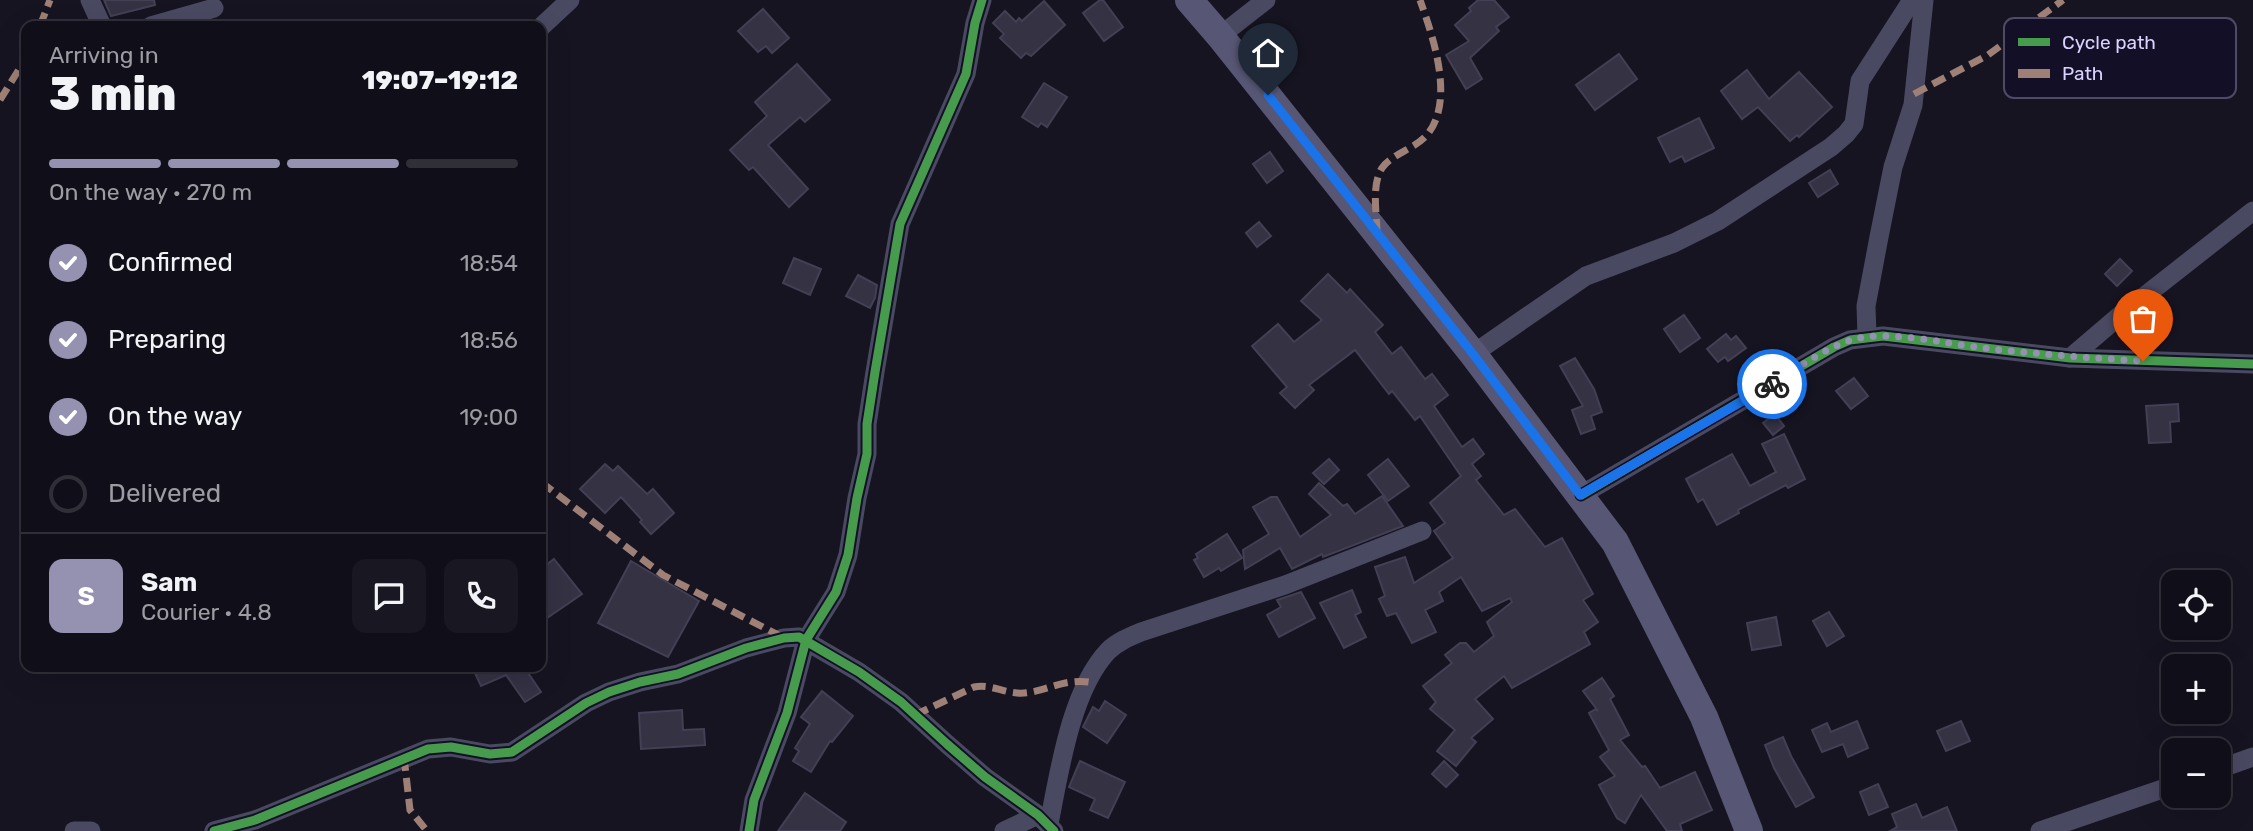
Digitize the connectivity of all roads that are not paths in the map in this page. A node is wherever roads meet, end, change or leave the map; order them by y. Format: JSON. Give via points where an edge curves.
{"nodes":[{"id":1,"x":90,"y":0,"type":"edge"},
{"id":2,"x":569,"y":0,"type":"edge"},
{"id":3,"x":982,"y":0,"type":"edge"},
{"id":4,"x":1189,"y":0,"type":"edge"},
{"id":5,"x":1266,"y":0,"type":"edge"},
{"id":6,"x":1912,"y":0,"type":"edge"},
{"id":7,"x":1924,"y":0,"type":"edge"},
{"id":8,"x":214,"y":8,"type":"dead end"},
{"id":9,"x":100,"y":21,"type":"edge"},
{"id":10,"x":168,"y":21,"type":"edge"},
{"id":11,"x":546,"y":22,"type":"edge"},
{"id":12,"x":1220,"y":36,"type":"junction"},
{"id":13,"x":2253,"y":211,"type":"edge"},
{"id":14,"x":1867,"y":336,"type":"junction"},
{"id":15,"x":1473,"y":354,"type":"junction"},
{"id":16,"x":2070,"y":358,"type":"junction"},
{"id":17,"x":2253,"y":364,"type":"edge"},
{"id":18,"x":1580,"y":495,"type":"junction"},
{"id":19,"x":1422,"y":531,"type":"dead end"},
{"id":20,"x":806,"y":640,"type":"junction"},
{"id":21,"x":2253,"y":757,"type":"edge"},
{"id":22,"x":2231,"y":765,"type":"edge"},
{"id":23,"x":2161,"y":789,"type":"edge"},
{"id":24,"x":1047,"y":823,"type":"edge"},
{"id":25,"x":74,"y":831,"type":"edge"},
{"id":26,"x":91,"y":831,"type":"edge"},
{"id":27,"x":214,"y":831,"type":"edge"},
{"id":28,"x":749,"y":831,"type":"edge"},
{"id":29,"x":1004,"y":831,"type":"edge"},
{"id":30,"x":1749,"y":831,"type":"edge"},
{"id":31,"x":2040,"y":831,"type":"edge"}],
"edges":[{"from":1,"to":9,"type":"street"},
{"from":2,"to":11,"type":"street"},
{"from":3,"to":20,"type":"street","via":[[966,74],[900,224],[848,555],[836,593]]},
{"from":4,"to":12,"type":"main road"},
{"from":5,"to":12,"type":"street"},
{"from":6,"to":15,"type":"street","via":[[1860,81],[1854,124],[1831,147],[1718,221],[1587,276]]},
{"from":7,"to":14,"type":"street","via":[[1913,106],[1893,167],[1867,306]]},
{"from":8,"to":10,"type":"street"},
{"from":12,"to":15,"type":"main road"},
{"from":13,"to":16,"type":"street"},
{"from":14,"to":16,"type":"street"},
{"from":14,"to":18,"type":"street","via":[[1834,347]]},
{"from":15,"to":18,"type":"main road"},
{"from":16,"to":17,"type":"street"},
{"from":18,"to":30,"type":"main road","via":[[1615,542],[1704,717]]},
{"from":19,"to":24,"type":"street","via":[[1115,645],[1097,667],[1080,702],[1064,747]]},
{"from":20,"to":24,"type":"street","via":[[901,702],[985,777]]},
{"from":20,"to":27,"type":"street","via":[[784,638],[610,692],[512,752],[428,749],[255,820]]},
{"from":20,"to":28,"type":"street","via":[[787,713],[754,800]]},
{"from":21,"to":22,"type":"street"},
{"from":23,"to":31,"type":"street"},
{"from":24,"to":29,"type":"street"},
{"from":25,"to":26,"type":"street"}]}
